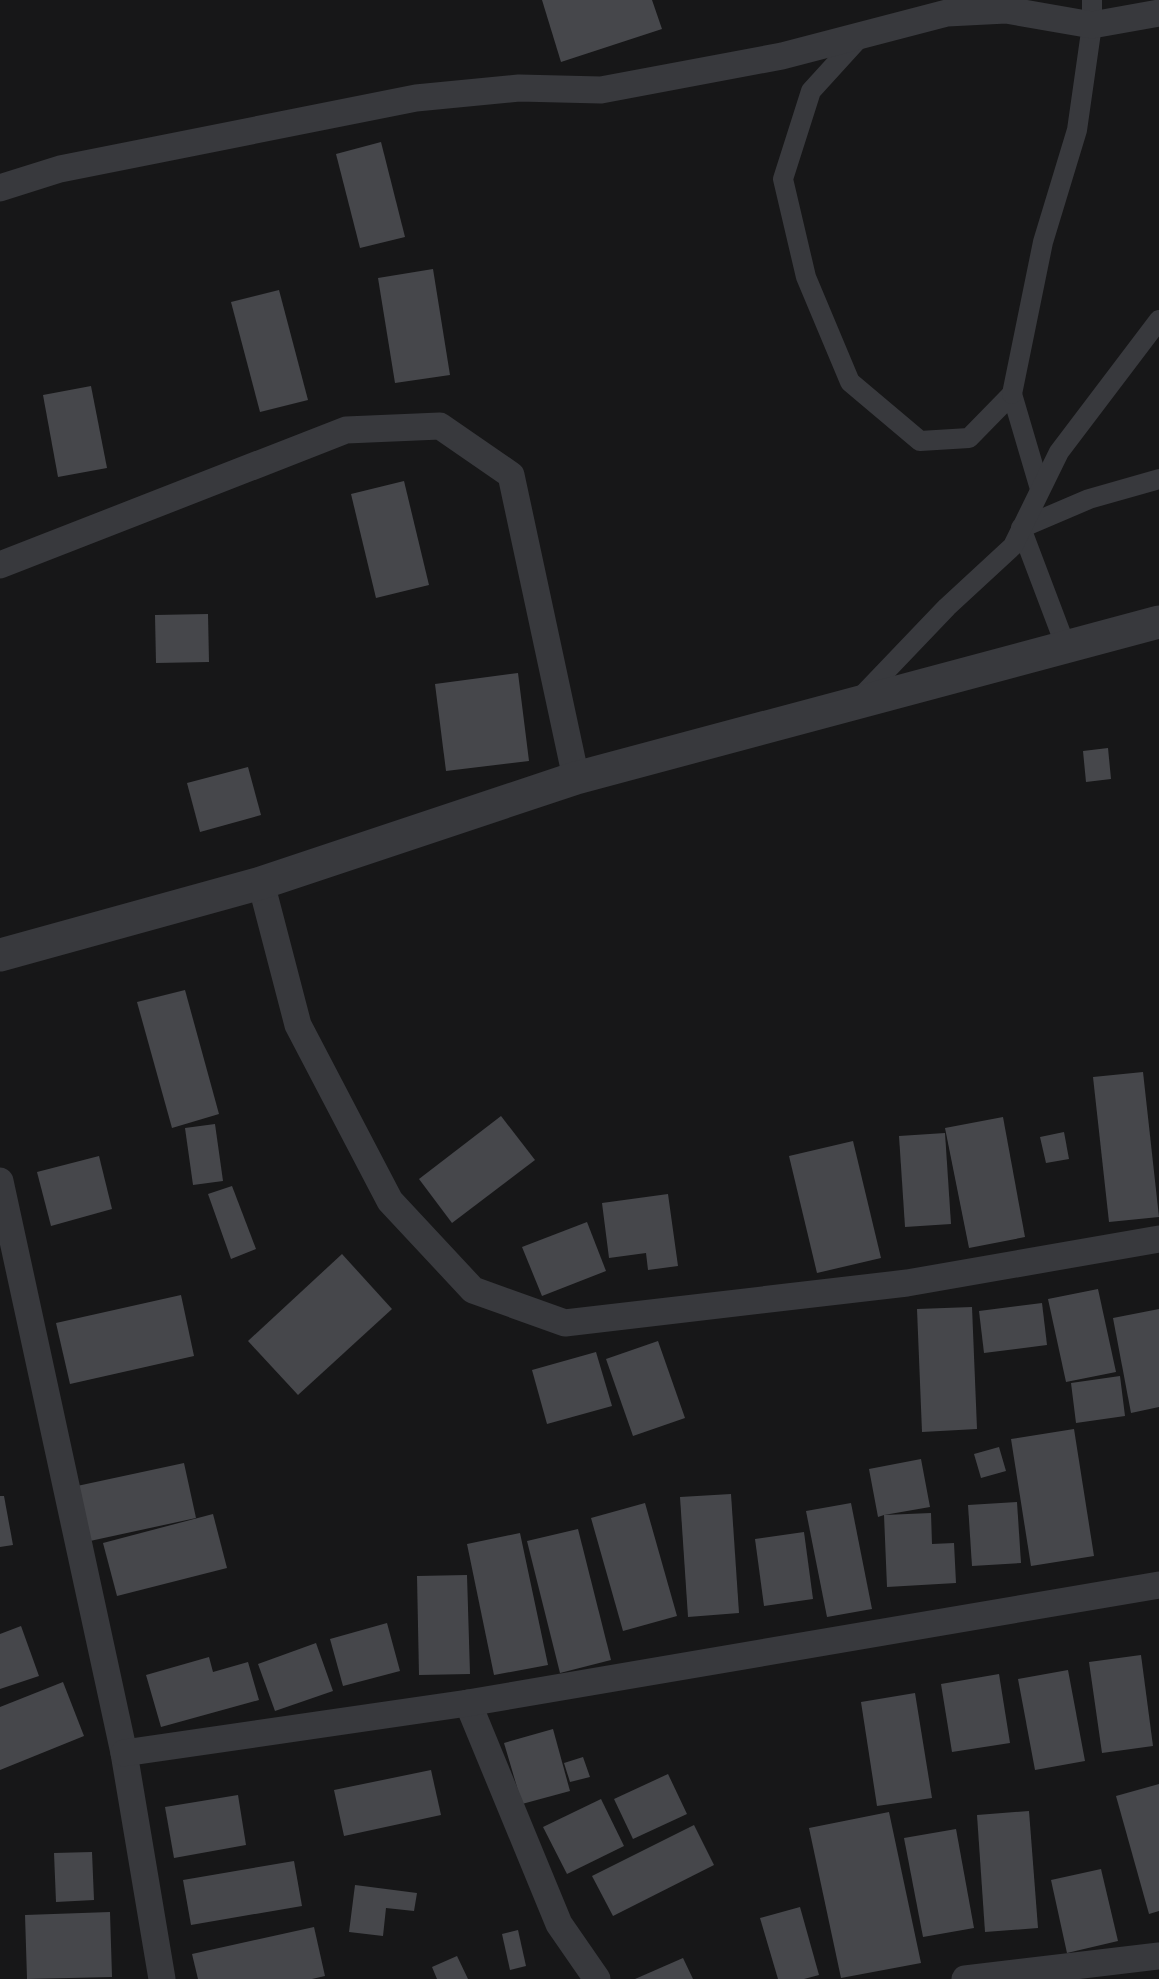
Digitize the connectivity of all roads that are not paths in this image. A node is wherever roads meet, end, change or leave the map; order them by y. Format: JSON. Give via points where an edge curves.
{"nodes":[{"id":1,"x":996,"y":5,"type":"edge"},
{"id":2,"x":1092,"y":13,"type":"edge"},
{"id":3,"x":1159,"y":13,"type":"edge"},
{"id":4,"x":862,"y":35,"type":"junction"},
{"id":5,"x":0,"y":188,"type":"edge"},
{"id":6,"x":1159,"y":320,"type":"edge"},
{"id":7,"x":1012,"y":394,"type":"junction"},
{"id":8,"x":1159,"y":479,"type":"edge"},
{"id":9,"x":1040,"y":489,"type":"junction"},
{"id":10,"x":1021,"y":528,"type":"junction"},
{"id":11,"x":0,"y":565,"type":"edge"},
{"id":12,"x":1159,"y":622,"type":"edge"},
{"id":13,"x":1066,"y":647,"type":"junction"},
{"id":14,"x":856,"y":703,"type":"junction"},
{"id":15,"x":576,"y":778,"type":"junction"},
{"id":16,"x":261,"y":883,"type":"junction"},
{"id":17,"x":0,"y":955,"type":"edge"},
{"id":18,"x":0,"y":1181,"type":"edge"},
{"id":19,"x":1159,"y":1239,"type":"edge"},
{"id":20,"x":1159,"y":1585,"type":"edge"},
{"id":21,"x":468,"y":1703,"type":"junction"},
{"id":22,"x":124,"y":1753,"type":"junction"},
{"id":23,"x":1159,"y":1956,"type":"edge"},
{"id":24,"x":162,"y":1979,"type":"edge"},
{"id":25,"x":597,"y":1979,"type":"edge"},
{"id":26,"x":965,"y":1979,"type":"edge"}],
"edges":[{"from":1,"to":2,"type":"street"},
{"from":1,"to":4,"type":"street"},
{"from":2,"to":3,"type":"street"},
{"from":2,"to":7,"type":"street","via":[[1077,130],[1043,242]]},
{"from":4,"to":5,"type":"street","via":[[782,56],[601,90],[519,88],[416,98],[60,169]]},
{"from":4,"to":7,"type":"street","via":[[811,92],[783,179],[806,277],[841,361],[850,382],[920,441],[969,438]]},
{"from":6,"to":9,"type":"street","via":[[1059,452]]},
{"from":7,"to":9,"type":"street"},
{"from":8,"to":10,"type":"street","via":[[1089,499]]},
{"from":9,"to":10,"type":"street"},
{"from":10,"to":13,"type":"street"},
{"from":10,"to":14,"type":"street","via":[[1013,546],[947,607]]},
{"from":11,"to":15,"type":"street","via":[[346,430],[440,426],[511,475]]},
{"from":12,"to":13,"type":"street"},
{"from":13,"to":14,"type":"street"},
{"from":14,"to":15,"type":"street"},
{"from":15,"to":16,"type":"street"},
{"from":16,"to":17,"type":"street"},
{"from":16,"to":19,"type":"street","via":[[303,1035],[390,1202],[473,1290],[564,1323],[907,1282]]},
{"from":18,"to":22,"type":"street"},
{"from":20,"to":21,"type":"street"},
{"from":21,"to":22,"type":"street"},
{"from":21,"to":25,"type":"street","via":[[560,1924]]},
{"from":22,"to":24,"type":"street"},
{"from":23,"to":26,"type":"street"}]}
